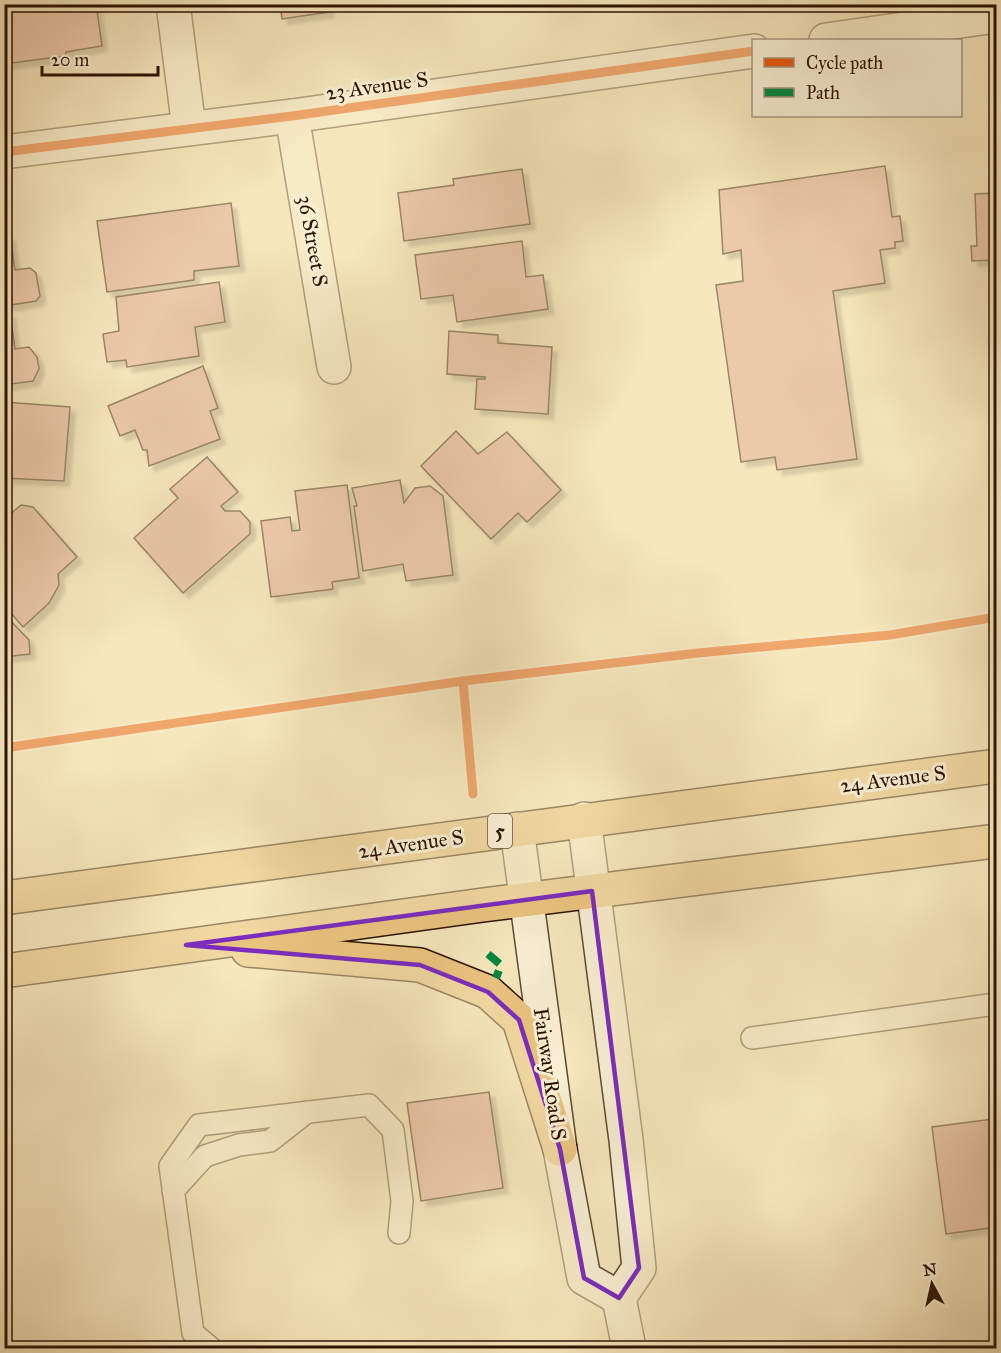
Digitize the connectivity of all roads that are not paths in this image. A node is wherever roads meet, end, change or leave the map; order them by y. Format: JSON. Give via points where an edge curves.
{"nodes":[{"id":1,"x":173,"y":4,"type":"edge"},
{"id":2,"x":996,"y":16,"type":"edge"},
{"id":3,"x":833,"y":39,"type":"edge"},
{"id":4,"x":752,"y":51,"type":"edge"},
{"id":5,"x":292,"y":116,"type":"junction"},
{"id":6,"x":189,"y":128,"type":"junction"},
{"id":7,"x":4,"y":152,"type":"edge"},
{"id":8,"x":334,"y":367,"type":"dead end"},
{"id":9,"x":996,"y":766,"type":"edge"},
{"id":10,"x":584,"y":819,"type":"junction"},
{"id":11,"x":517,"y":829,"type":"junction"},
{"id":12,"x":996,"y":841,"type":"edge"},
{"id":13,"x":592,"y":891,"type":"junction"},
{"id":14,"x":4,"y":898,"type":"edge"},
{"id":15,"x":526,"y":900,"type":"junction"},
{"id":16,"x":186,"y":945,"type":"junction"},
{"id":17,"x":4,"y":971,"type":"edge"},
{"id":18,"x":996,"y":1004,"type":"edge"},
{"id":19,"x":752,"y":1038,"type":"dead end"},
{"id":20,"x":307,"y":1112,"type":"junction"},
{"id":21,"x":560,"y":1149,"type":"junction"},
{"id":22,"x":173,"y":1191,"type":"junction"},
{"id":23,"x":399,"y":1233,"type":"dead end"},
{"id":24,"x":619,"y":1298,"type":"junction"},
{"id":25,"x":211,"y":1348,"type":"edge"},
{"id":26,"x":629,"y":1348,"type":"edge"}],
"edges":[{"from":1,"to":6,"type":"street"},
{"from":2,"to":3,"type":"street"},
{"from":4,"to":5,"type":"street","name":"23 Avenue S"},
{"from":5,"to":6,"type":"street","name":"23 Avenue S"},
{"from":5,"to":8,"type":"street","name":"36 Street S"},
{"from":6,"to":7,"type":"street","name":"23 Avenue S"},
{"from":9,"to":10,"type":"main road","name":"24 Avenue S","number":"5"},
{"from":10,"to":11,"type":"main road","name":"24 Avenue S","number":"5"},
{"from":10,"to":13,"type":"street"},
{"from":11,"to":14,"type":"main road","name":"24 Avenue S","number":"5"},
{"from":11,"to":15,"type":"street","name":"Fairway Road S"},
{"from":12,"to":13,"type":"main road"},
{"from":13,"to":15,"type":"main road"},
{"from":13,"to":24,"type":"street","via":[[639,1268]]},
{"from":15,"to":16,"type":"main road"},
{"from":15,"to":21,"type":"street","name":"Fairway Road S"},
{"from":16,"to":17,"type":"main road"},
{"from":16,"to":21,"type":"main road","via":[[420,965],[488,992],[519,1020]]},
{"from":18,"to":19,"type":"lane"},
{"from":20,"to":22,"type":"lane","via":[[270,1141],[239,1145],[205,1156]]},
{"from":20,"to":22,"type":"lane","via":[[199,1125],[170,1166]]},
{"from":20,"to":23,"type":"lane","via":[[369,1105],[393,1130],[402,1201]]},
{"from":21,"to":24,"type":"street","name":"Fairway Road S","via":[[584,1278]]},
{"from":22,"to":25,"type":"lane","via":[[193,1333]]},
{"from":24,"to":26,"type":"street"}]}
